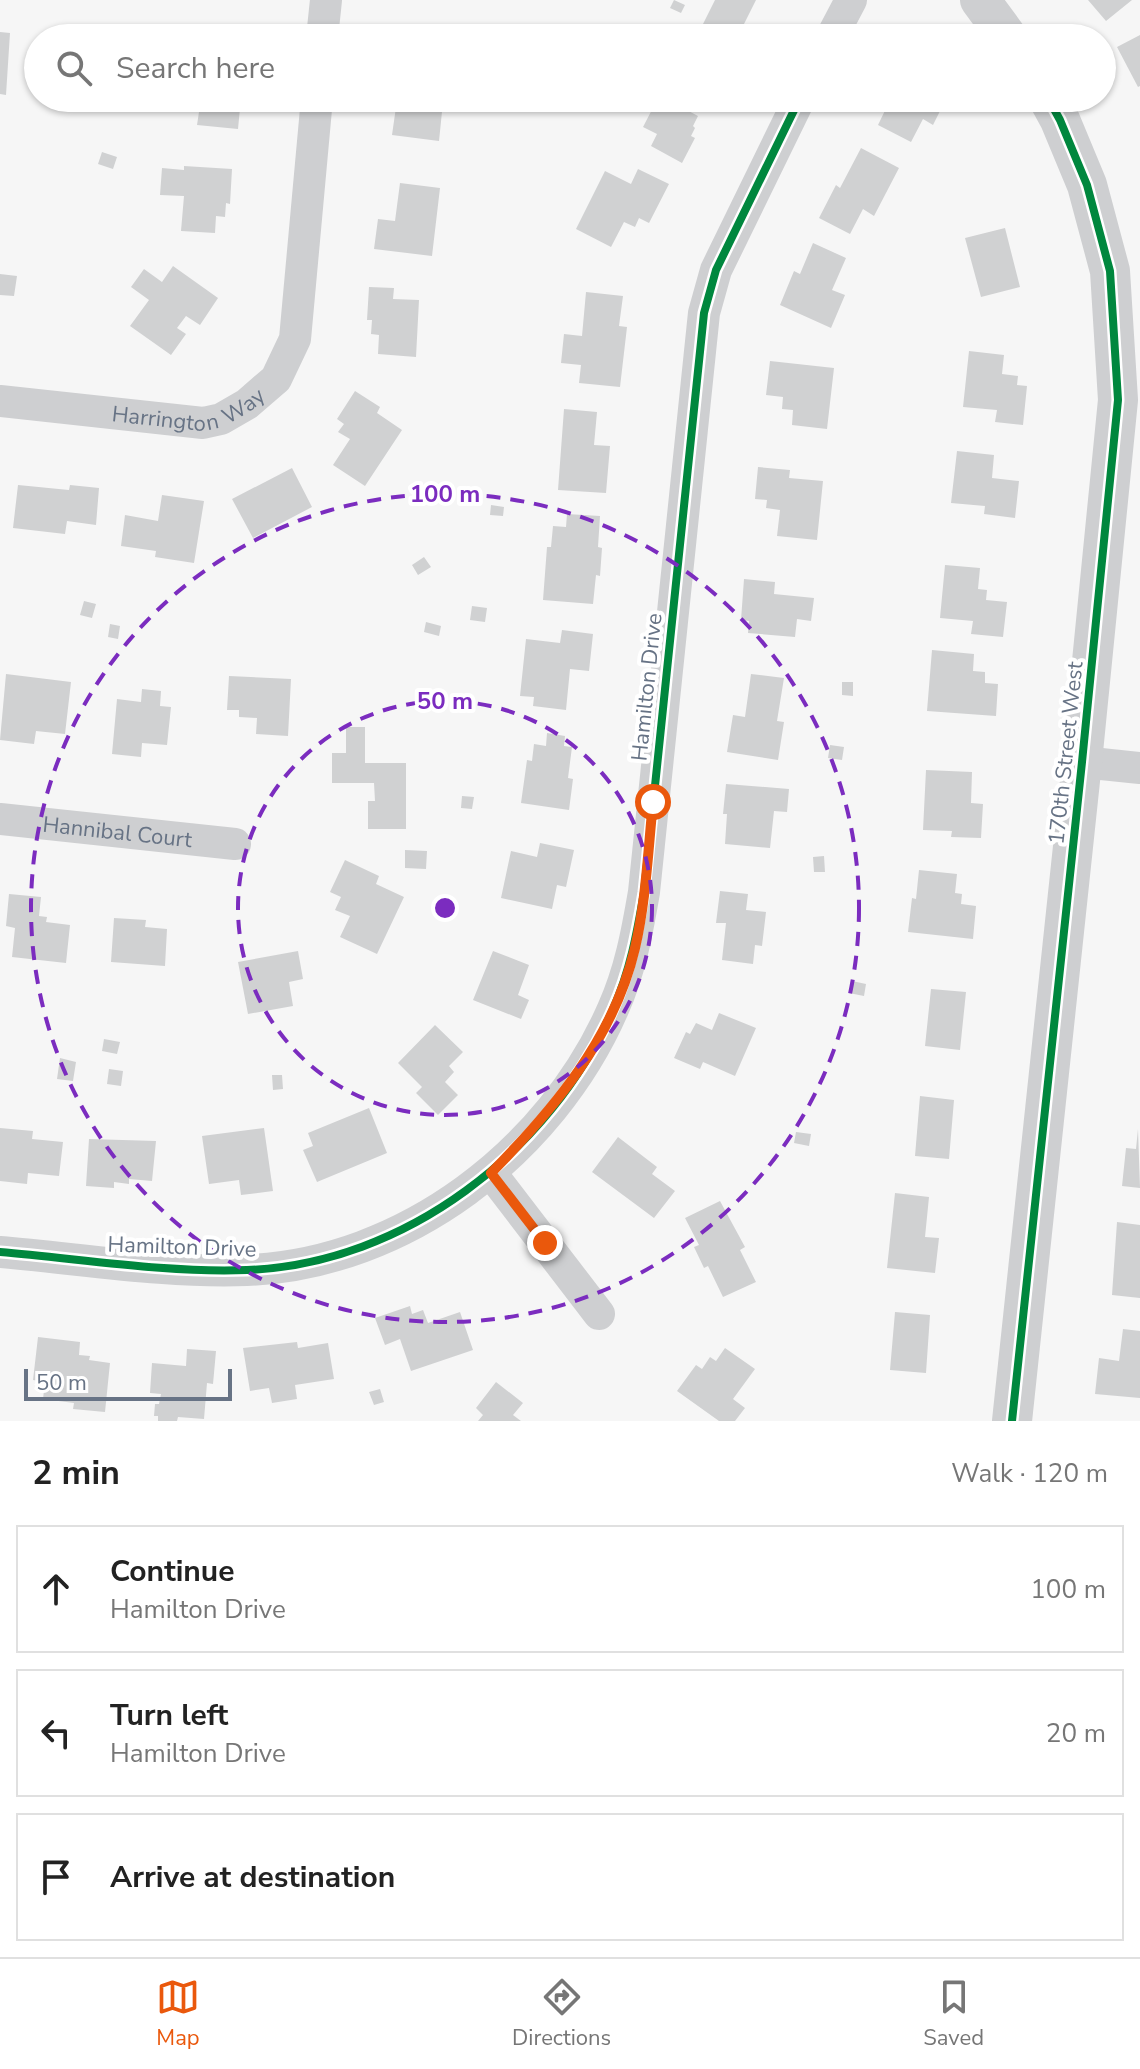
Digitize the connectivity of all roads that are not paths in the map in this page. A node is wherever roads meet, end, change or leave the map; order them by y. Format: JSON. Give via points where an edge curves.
{"nodes":[{"id":1,"x":326,"y":0,"type":"edge"},
{"id":2,"x":851,"y":0,"type":"edge"},
{"id":3,"x":980,"y":0,"type":"edge"},
{"id":4,"x":323,"y":24,"type":"edge"},
{"id":5,"x":838,"y":24,"type":"edge"},
{"id":6,"x":998,"y":24,"type":"edge"},
{"id":7,"x":316,"y":112,"type":"edge"},
{"id":8,"x":793,"y":112,"type":"edge"},
{"id":9,"x":1056,"y":112,"type":"edge"},
{"id":10,"x":0,"y":401,"type":"edge"},
{"id":11,"x":1082,"y":762,"type":"junction"},
{"id":12,"x":1140,"y":768,"type":"edge"},
{"id":13,"x":0,"y":819,"type":"edge"},
{"id":14,"x":235,"y":844,"type":"dead end"},
{"id":15,"x":491,"y":1173,"type":"junction"},
{"id":16,"x":0,"y":1252,"type":"edge"},
{"id":17,"x":599,"y":1314,"type":"dead end"},
{"id":18,"x":1012,"y":1421,"type":"edge"}],
"edges":[{"from":1,"to":4,"type":"street"},
{"from":2,"to":5,"type":"street"},
{"from":3,"to":6,"type":"street"},
{"from":7,"to":10,"type":"street","name":"Harrington Way","via":[[295,339],[276,379],[247,404],[203,423]]},
{"from":8,"to":15,"type":"street","name":"Hamilton Drive","via":[[726,246],[704,313],[634,950],[613,1009],[579,1073]]},
{"from":9,"to":11,"type":"street","name":"170th Street West","via":[[1087,185],[1110,271],[1118,400]]},
{"from":11,"to":12,"type":"street"},
{"from":11,"to":18,"type":"street","name":"170th Street West"},
{"from":13,"to":14,"type":"street","name":"Hannibal Court"},
{"from":15,"to":16,"type":"street","name":"Hamilton Drive","via":[[437,1210],[377,1241],[314,1261],[250,1270],[184,1269]]},
{"from":15,"to":17,"type":"street"}]}
